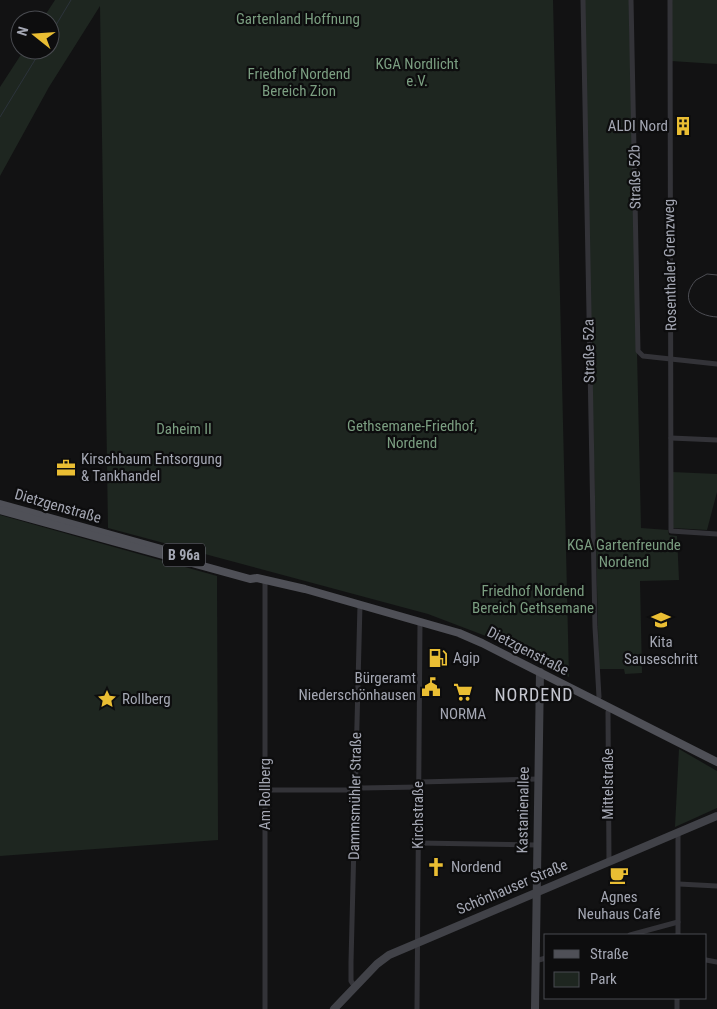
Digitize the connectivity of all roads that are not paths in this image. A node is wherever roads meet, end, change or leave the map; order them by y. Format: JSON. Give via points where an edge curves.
{"nodes":[{"id":1,"x":582,"y":0,"type":"edge"},
{"id":2,"x":631,"y":0,"type":"edge"},
{"id":3,"x":670,"y":0,"type":"edge"},
{"id":4,"x":671,"y":360,"type":"junction"},
{"id":5,"x":717,"y":364,"type":"edge"},
{"id":6,"x":671,"y":438,"type":"junction"},
{"id":7,"x":717,"y":440,"type":"edge"},
{"id":8,"x":0,"y":504,"type":"edge"},
{"id":9,"x":0,"y":510,"type":"edge"},
{"id":10,"x":717,"y":534,"type":"edge"},
{"id":11,"x":109,"y":537,"type":"junction"},
{"id":12,"x":261,"y":579,"type":"junction"},
{"id":13,"x":360,"y":604,"type":"junction"},
{"id":14,"x":420,"y":621,"type":"junction"},
{"id":15,"x":540,"y":672,"type":"junction"},
{"id":16,"x":597,"y":701,"type":"junction"},
{"id":17,"x":610,"y":708,"type":"junction"},
{"id":18,"x":717,"y":762,"type":"edge"},
{"id":19,"x":538,"y":779,"type":"junction"},
{"id":20,"x":419,"y":785,"type":"junction"},
{"id":21,"x":354,"y":789,"type":"junction"},
{"id":22,"x":265,"y":790,"type":"junction"},
{"id":23,"x":717,"y":816,"type":"edge"},
{"id":24,"x":678,"y":832,"type":"junction"},
{"id":25,"x":418,"y":843,"type":"junction"},
{"id":26,"x":536,"y":845,"type":"junction"},
{"id":27,"x":609,"y":861,"type":"junction"},
{"id":28,"x":679,"y":884,"type":"junction"},
{"id":29,"x":717,"y":886,"type":"edge"},
{"id":30,"x":536,"y":891,"type":"junction"},
{"id":31,"x":678,"y":922,"type":"junction"},
{"id":32,"x":634,"y":934,"type":"edge"},
{"id":33,"x":678,"y":934,"type":"edge"},
{"id":34,"x":417,"y":943,"type":"junction"},
{"id":35,"x":544,"y":959,"type":"edge"},
{"id":36,"x":535,"y":961,"type":"junction"},
{"id":37,"x":355,"y":987,"type":"junction"},
{"id":38,"x":337,"y":1008,"type":"edge"},
{"id":39,"x":265,"y":1009,"type":"edge"},
{"id":40,"x":416,"y":1009,"type":"edge"},
{"id":41,"x":536,"y":1009,"type":"edge"}],
"edges":[{"from":1,"to":16,"type":"street","name":"Straße 52a"},
{"from":2,"to":4,"type":"street","name":"Straße 52b","via":[[640,354]]},
{"from":3,"to":4,"type":"street","name":"Rosenthaler Grenzweg"},
{"from":4,"to":5,"type":"street"},
{"from":4,"to":6,"type":"street","name":"Rosenthaler Grenzweg"},
{"from":6,"to":7,"type":"street"},
{"from":6,"to":10,"type":"street","name":"Rosenthaler Grenzweg","via":[[671,531]]},
{"from":8,"to":11,"type":"main road","name":"Dietzgenstraße","number":"B 96a"},
{"from":9,"to":11,"type":"main road","name":"Dietzgenstraße","number":"B 96a"},
{"from":11,"to":12,"type":"main road","name":"Dietzgenstraße","number":"B 96a","via":[[250,579]]},
{"from":12,"to":13,"type":"main road","name":"Dietzgenstraße","number":"B 96a"},
{"from":12,"to":22,"type":"street","name":"Am Rollberg"},
{"from":13,"to":14,"type":"main road","name":"Dietzgenstraße","number":"B 96a"},
{"from":13,"to":21,"type":"street","name":"Dammsmühler Straße"},
{"from":14,"to":15,"type":"main road","name":"Dietzgenstraße","number":"B 96a","via":[[475,639]]},
{"from":14,"to":20,"type":"street","name":"Kirchstraße"},
{"from":15,"to":16,"type":"main road","name":"Dietzgenstraße","number":"B 96a"},
{"from":15,"to":19,"type":"street","name":"Kastanienallee"},
{"from":16,"to":17,"type":"main road","name":"Dietzgenstraße","number":"B 96a"},
{"from":17,"to":18,"type":"main road","name":"Dietzgenstraße","number":"B 96a"},
{"from":17,"to":27,"type":"street","name":"Mittelstraße"},
{"from":19,"to":20,"type":"street"},
{"from":19,"to":26,"type":"street","name":"Kastanienallee"},
{"from":20,"to":21,"type":"street"},
{"from":20,"to":25,"type":"street","name":"Kirchstraße"},
{"from":21,"to":22,"type":"street"},
{"from":21,"to":37,"type":"street","name":"Dammsmühler Straße","via":[[351,981]]},
{"from":22,"to":39,"type":"street","name":"Am Rollberg"},
{"from":23,"to":24,"type":"street","name":"Schönhauser Straße"},
{"from":24,"to":27,"type":"street","name":"Schönhauser Straße"},
{"from":24,"to":28,"type":"street"},
{"from":25,"to":26,"type":"street"},
{"from":25,"to":34,"type":"street","name":"Kirchstraße"},
{"from":26,"to":30,"type":"street","name":"Kastanienallee"},
{"from":27,"to":30,"type":"street","name":"Schönhauser Straße"},
{"from":28,"to":29,"type":"street"},
{"from":28,"to":31,"type":"street"},
{"from":30,"to":34,"type":"street","name":"Schönhauser Straße"},
{"from":30,"to":36,"type":"street","name":"Kastanienallee"},
{"from":31,"to":32,"type":"street"},
{"from":31,"to":33,"type":"street"},
{"from":34,"to":37,"type":"street","name":"Schönhauser Straße","via":[[383,959]]},
{"from":34,"to":40,"type":"street","name":"Kirchstraße"},
{"from":35,"to":36,"type":"street"},
{"from":36,"to":41,"type":"street","name":"Kastanienallee"},
{"from":37,"to":38,"type":"street","name":"Schönhauser Straße"}]}
